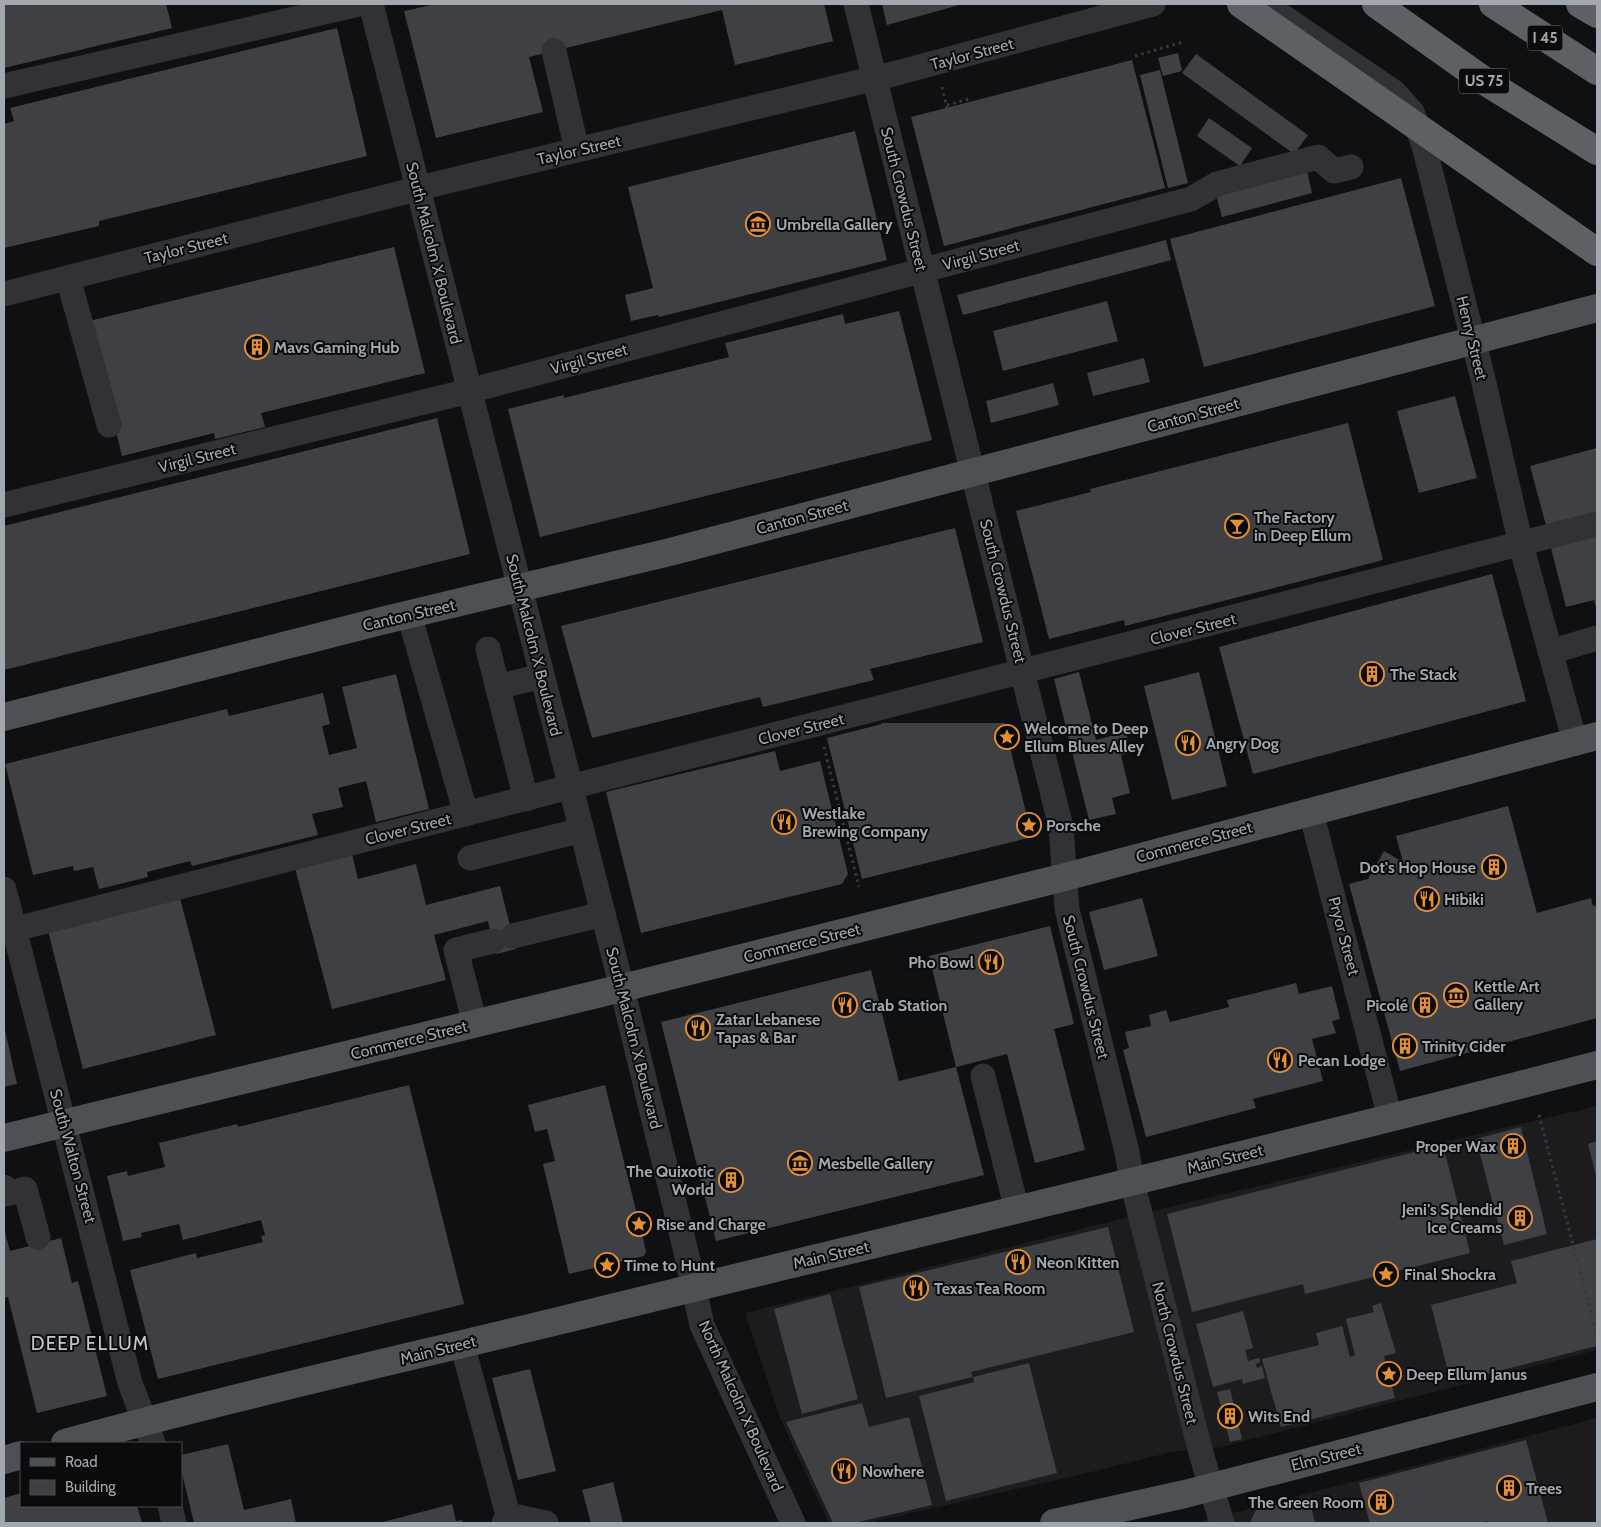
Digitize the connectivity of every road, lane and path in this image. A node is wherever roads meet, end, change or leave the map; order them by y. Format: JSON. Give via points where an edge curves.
{"nodes":[{"id":1,"x":359,"y":4,"type":"edge"},
{"id":2,"x":371,"y":4,"type":"edge"},
{"id":3,"x":856,"y":4,"type":"edge"},
{"id":4,"x":1153,"y":4,"type":"edge"},
{"id":5,"x":1240,"y":4,"type":"edge"},
{"id":6,"x":1264,"y":4,"type":"edge"},
{"id":7,"x":1376,"y":4,"type":"edge"},
{"id":8,"x":1493,"y":4,"type":"edge"},
{"id":9,"x":1580,"y":4,"type":"edge"},
{"id":10,"x":1597,"y":14,"type":"edge"},
{"id":11,"x":1183,"y":42,"type":"dead end"},
{"id":12,"x":554,"y":51,"type":"dead end"},
{"id":13,"x":1135,"y":56,"type":"dead end"},
{"id":14,"x":1597,"y":71,"type":"edge"},
{"id":15,"x":875,"y":79,"type":"junction"},
{"id":16,"x":4,"y":86,"type":"edge"},
{"id":17,"x":942,"y":86,"type":"dead end"},
{"id":18,"x":969,"y":99,"type":"dead end"},
{"id":19,"x":577,"y":150,"type":"junction"},
{"id":20,"x":1597,"y":151,"type":"edge"},
{"id":21,"x":1351,"y":167,"type":"dead end"},
{"id":22,"x":418,"y":189,"type":"junction"},
{"id":23,"x":1597,"y":252,"type":"edge"},
{"id":24,"x":922,"y":271,"type":"junction"},
{"id":25,"x":68,"y":278,"type":"junction"},
{"id":26,"x":4,"y":294,"type":"edge"},
{"id":27,"x":1597,"y":308,"type":"edge"},
{"id":28,"x":1473,"y":342,"type":"junction"},
{"id":29,"x":469,"y":391,"type":"junction"},
{"id":30,"x":109,"y":425,"type":"dead end"},
{"id":31,"x":973,"y":473,"type":"junction"},
{"id":32,"x":4,"y":505,"type":"edge"},
{"id":33,"x":1597,"y":524,"type":"edge"},
{"id":34,"x":1521,"y":545,"type":"junction"},
{"id":35,"x":520,"y":589,"type":"junction"},
{"id":36,"x":408,"y":614,"type":"junction"},
{"id":37,"x":1597,"y":638,"type":"edge"},
{"id":38,"x":488,"y":648,"type":"dead end"},
{"id":39,"x":1550,"y":652,"type":"junction"},
{"id":40,"x":1023,"y":672,"type":"junction"},
{"id":41,"x":542,"y":676,"type":"junction"},
{"id":42,"x":497,"y":687,"type":"junction"},
{"id":43,"x":4,"y":717,"type":"edge"},
{"id":44,"x":819,"y":725,"type":"junction"},
{"id":45,"x":1586,"y":739,"type":"edge"},
{"id":46,"x":571,"y":788,"type":"junction"},
{"id":47,"x":526,"y":799,"type":"junction"},
{"id":48,"x":1311,"y":812,"type":"junction"},
{"id":49,"x":466,"y":814,"type":"junction"},
{"id":50,"x":582,"y":830,"type":"junction"},
{"id":51,"x":470,"y":858,"type":"dead end"},
{"id":52,"x":1065,"y":877,"type":"junction"},
{"id":53,"x":859,"y":887,"type":"dead end"},
{"id":54,"x":4,"y":889,"type":"edge"},
{"id":55,"x":603,"y":914,"type":"junction"},
{"id":56,"x":9,"y":931,"type":"edge"},
{"id":57,"x":622,"y":988,"type":"junction"},
{"id":58,"x":475,"y":1024,"type":"junction"},
{"id":59,"x":1597,"y":1065,"type":"edge"},
{"id":60,"x":983,"y":1076,"type":"dead end"},
{"id":61,"x":1539,"y":1115,"type":"dead end"},
{"id":62,"x":1390,"y":1118,"type":"junction"},
{"id":63,"x":65,"y":1123,"type":"junction"},
{"id":64,"x":4,"y":1138,"type":"edge"},
{"id":65,"x":1132,"y":1182,"type":"junction"},
{"id":66,"x":4,"y":1187,"type":"edge"},
{"id":67,"x":1017,"y":1210,"type":"junction"},
{"id":68,"x":38,"y":1237,"type":"dead end"},
{"id":69,"x":694,"y":1287,"type":"junction"},
{"id":70,"x":1597,"y":1336,"type":"edge"},
{"id":71,"x":462,"y":1344,"type":"junction"},
{"id":72,"x":1597,"y":1387,"type":"edge"},
{"id":73,"x":148,"y":1433,"type":"edge"},
{"id":74,"x":73,"y":1442,"type":"edge"},
{"id":75,"x":20,"y":1455,"type":"edge"},
{"id":76,"x":4,"y":1460,"type":"edge"},
{"id":77,"x":1211,"y":1487,"type":"junction"},
{"id":78,"x":170,"y":1507,"type":"edge"},
{"id":79,"x":506,"y":1519,"type":"edge"},
{"id":80,"x":174,"y":1523,"type":"edge"},
{"id":81,"x":546,"y":1523,"type":"edge"},
{"id":82,"x":793,"y":1523,"type":"edge"},
{"id":83,"x":1054,"y":1523,"type":"edge"},
{"id":84,"x":1222,"y":1523,"type":"edge"}],
"edges":[{"from":1,"to":16,"type":"street"},
{"from":2,"to":22,"type":"street","name":"South Malcolm X Boulevard"},
{"from":3,"to":15,"type":"street","name":"South Crowdus Street"},
{"from":4,"to":15,"type":"street","name":"Taylor Street"},
{"from":5,"to":23,"type":"highway","bridge":true},
{"from":6,"to":28,"type":"street","name":"Henry Street","via":[[1394,92],[1412,112],[1424,146]]},
{"from":7,"to":20,"type":"highway","number":"US 75","via":[[1472,72]]},
{"from":8,"to":14,"type":"highway","number":"I 45"},
{"from":9,"to":10,"type":"highway"},
{"from":11,"to":13,"type":"path"},
{"from":12,"to":19,"type":"street"},
{"from":15,"to":19,"type":"street","name":"Taylor Street"},
{"from":15,"to":24,"type":"street","name":"South Crowdus Street"},
{"from":17,"to":18,"type":"path","via":[[947,107]]},
{"from":19,"to":22,"type":"street","name":"Taylor Street"},
{"from":21,"to":24,"type":"street","name":"Virgil Street","via":[[1334,172],[1318,157],[1217,184],[1192,199]]},
{"from":22,"to":25,"type":"street","name":"Taylor Street"},
{"from":22,"to":29,"type":"street","name":"South Malcolm X Boulevard"},
{"from":24,"to":29,"type":"street","name":"Virgil Street"},
{"from":24,"to":31,"type":"street","name":"South Crowdus Street"},
{"from":25,"to":26,"type":"street","name":"Taylor Street"},
{"from":25,"to":30,"type":"street"},
{"from":27,"to":28,"type":"main road","name":"Canton Street"},
{"from":28,"to":31,"type":"main road","name":"Canton Street"},
{"from":28,"to":34,"type":"street","name":"Henry Street"},
{"from":29,"to":32,"type":"street","name":"Virgil Street"},
{"from":29,"to":35,"type":"street","name":"South Malcolm X Boulevard"},
{"from":31,"to":35,"type":"main road","name":"Canton Street"},
{"from":31,"to":40,"type":"street","name":"South Crowdus Street"},
{"from":33,"to":34,"type":"street","name":"Clover Street"},
{"from":34,"to":39,"type":"street","name":"Henry Street"},
{"from":34,"to":40,"type":"street","name":"Clover Street"},
{"from":35,"to":36,"type":"main road","name":"Canton Street"},
{"from":35,"to":41,"type":"street","name":"South Malcolm X Boulevard"},
{"from":36,"to":43,"type":"main road","name":"Canton Street"},
{"from":36,"to":49,"type":"street"},
{"from":37,"to":39,"type":"street"},
{"from":38,"to":42,"type":"street"},
{"from":39,"to":45,"type":"street","name":"Henry Street"},
{"from":40,"to":44,"type":"street","name":"Clover Street"},
{"from":40,"to":52,"type":"street","name":"South Crowdus Street","via":[[1061,827]]},
{"from":41,"to":42,"type":"street"},
{"from":41,"to":46,"type":"street","name":"South Malcolm X Boulevard"},
{"from":42,"to":47,"type":"street"},
{"from":44,"to":46,"type":"street","name":"Clover Street"},
{"from":44,"to":53,"type":"path"},
{"from":45,"to":48,"type":"main road","name":"Commerce Street"},
{"from":46,"to":47,"type":"street","name":"Clover Street"},
{"from":46,"to":50,"type":"street","name":"South Malcolm X Boulevard"},
{"from":47,"to":49,"type":"street","name":"Clover Street"},
{"from":48,"to":52,"type":"main road","name":"Commerce Street"},
{"from":48,"to":62,"type":"street","name":"Pryor Street"},
{"from":49,"to":56,"type":"street","name":"Clover Street"},
{"from":50,"to":51,"type":"street"},
{"from":50,"to":55,"type":"street","name":"South Malcolm X Boulevard"},
{"from":52,"to":57,"type":"main road","name":"Commerce Street"},
{"from":52,"to":65,"type":"street","name":"South Crowdus Street","via":[[1069,917]]},
{"from":54,"to":56,"type":"street","name":"South Walton Street"},
{"from":55,"to":57,"type":"street","name":"South Malcolm X Boulevard"},
{"from":55,"to":58,"type":"street","via":[[456,950]]},
{"from":56,"to":63,"type":"street","name":"South Walton Street"},
{"from":57,"to":58,"type":"main road","name":"Commerce Street"},
{"from":57,"to":69,"type":"street","name":"South Malcolm X Boulevard"},
{"from":58,"to":63,"type":"main road","name":"Commerce Street"},
{"from":59,"to":62,"type":"main road","name":"Main Street"},
{"from":60,"to":67,"type":"street"},
{"from":61,"to":70,"type":"path"},
{"from":62,"to":65,"type":"main road","name":"Main Street"},
{"from":63,"to":64,"type":"main road","name":"Commerce Street"},
{"from":63,"to":73,"type":"street","name":"South Walton Street","via":[[130,1383]]},
{"from":65,"to":67,"type":"main road","name":"Main Street"},
{"from":65,"to":77,"type":"street","name":"North Crowdus Street"},
{"from":66,"to":68,"type":"street","via":[[6,1194],[25,1189]]},
{"from":67,"to":69,"type":"main road","name":"Main Street"},
{"from":69,"to":71,"type":"main road","name":"Main Street"},
{"from":69,"to":82,"type":"street","name":"North Malcolm X Boulevard","via":[[702,1325]]},
{"from":71,"to":73,"type":"main road","name":"Main Street"},
{"from":71,"to":79,"type":"street"},
{"from":72,"to":77,"type":"main road","name":"Elm Street"},
{"from":73,"to":74,"type":"main road","name":"Main Street"},
{"from":75,"to":76,"type":"main road"},
{"from":77,"to":83,"type":"main road","name":"Elm Street"},
{"from":77,"to":84,"type":"street","name":"North Crowdus Street"},
{"from":78,"to":80,"type":"street"},
{"from":79,"to":81,"type":"street"}]}
